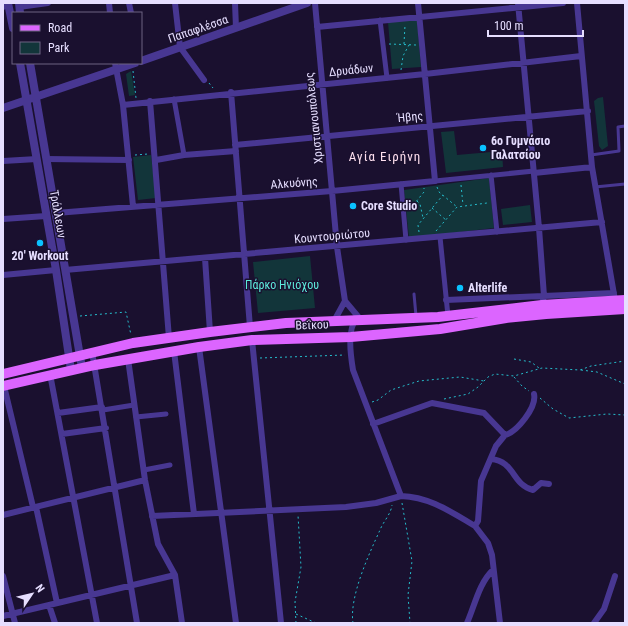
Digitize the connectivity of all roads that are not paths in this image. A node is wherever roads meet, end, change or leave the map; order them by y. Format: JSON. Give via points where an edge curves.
{"nodes":[{"id":1,"x":4,"y":3,"type":"edge"},
{"id":2,"x":8,"y":3,"type":"edge"},
{"id":3,"x":48,"y":3,"type":"edge"},
{"id":4,"x":175,"y":3,"type":"edge"},
{"id":5,"x":235,"y":3,"type":"edge"},
{"id":6,"x":308,"y":3,"type":"edge"},
{"id":7,"x":316,"y":3,"type":"edge"},
{"id":8,"x":418,"y":3,"type":"edge"},
{"id":9,"x":563,"y":3,"type":"edge"},
{"id":10,"x":577,"y":3,"type":"edge"},
{"id":11,"x":518,"y":5,"type":"edge"},
{"id":12,"x":3,"y":7,"type":"edge"},
{"id":13,"x":19,"y":8,"type":"edge"},
{"id":14,"x":420,"y":16,"type":"junction"},
{"id":15,"x":380,"y":20,"type":"junction"},
{"id":16,"x":12,"y":23,"type":"edge"},
{"id":17,"x":317,"y":27,"type":"junction"},
{"id":18,"x":236,"y":28,"type":"junction"},
{"id":19,"x":180,"y":47,"type":"junction"},
{"id":20,"x":581,"y":56,"type":"junction"},
{"id":21,"x":142,"y":61,"type":"edge"},
{"id":22,"x":20,"y":64,"type":"edge"},
{"id":23,"x":30,"y":64,"type":"edge"},
{"id":24,"x":133,"y":64,"type":"edge"},
{"id":25,"x":523,"y":64,"type":"junction"},
{"id":26,"x":116,"y":66,"type":"edge"},
{"id":27,"x":425,"y":74,"type":"junction"},
{"id":28,"x":387,"y":78,"type":"junction"},
{"id":29,"x":204,"y":80,"type":"road end"},
{"id":30,"x":321,"y":84,"type":"junction"},
{"id":31,"x":231,"y":92,"type":"junction"},
{"id":32,"x":36,"y":98,"type":"junction"},
{"id":33,"x":174,"y":98,"type":"junction"},
{"id":34,"x":27,"y":100,"type":"junction"},
{"id":35,"x":150,"y":101,"type":"junction"},
{"id":36,"x":122,"y":105,"type":"junction"},
{"id":37,"x":3,"y":108,"type":"edge"},
{"id":38,"x":588,"y":111,"type":"junction"},
{"id":39,"x":528,"y":116,"type":"junction"},
{"id":40,"x":430,"y":126,"type":"junction"},
{"id":41,"x":625,"y":126,"type":"edge"},
{"id":42,"x":326,"y":136,"type":"junction"},
{"id":43,"x":236,"y":148,"type":"junction"},
{"id":44,"x":184,"y":155,"type":"junction"},
{"id":45,"x":591,"y":155,"type":"junction"},
{"id":46,"x":155,"y":157,"type":"junction"},
{"id":47,"x":129,"y":158,"type":"junction"},
{"id":48,"x":37,"y":159,"type":"junction"},
{"id":49,"x":46,"y":159,"type":"junction"},
{"id":50,"x":3,"y":161,"type":"edge"},
{"id":51,"x":592,"y":167,"type":"junction"},
{"id":52,"x":534,"y":172,"type":"junction"},
{"id":53,"x":491,"y":175,"type":"junction"},
{"id":54,"x":435,"y":180,"type":"junction"},
{"id":55,"x":401,"y":184,"type":"junction"},
{"id":56,"x":625,"y":184,"type":"edge"},
{"id":57,"x":595,"y":186,"type":"junction"},
{"id":58,"x":332,"y":191,"type":"junction"},
{"id":59,"x":241,"y":198,"type":"junction"},
{"id":60,"x":159,"y":204,"type":"junction"},
{"id":61,"x":133,"y":206,"type":"junction"},
{"id":62,"x":56,"y":213,"type":"junction"},
{"id":63,"x":46,"y":216,"type":"junction"},
{"id":64,"x":3,"y":219,"type":"edge"},
{"id":65,"x":602,"y":222,"type":"junction"},
{"id":66,"x":539,"y":228,"type":"junction"},
{"id":67,"x":497,"y":232,"type":"junction"},
{"id":68,"x":440,"y":237,"type":"junction"},
{"id":69,"x":406,"y":240,"type":"junction"},
{"id":70,"x":337,"y":247,"type":"junction"},
{"id":71,"x":245,"y":254,"type":"junction"},
{"id":72,"x":205,"y":258,"type":"junction"},
{"id":73,"x":163,"y":262,"type":"junction"},
{"id":74,"x":56,"y":270,"type":"junction"},
{"id":75,"x":65,"y":270,"type":"junction"},
{"id":76,"x":3,"y":275,"type":"edge"},
{"id":77,"x":414,"y":294,"type":"dead end"},
{"id":78,"x":618,"y":298,"type":"edge"},
{"id":79,"x":446,"y":300,"type":"junction"},
{"id":80,"x":543,"y":300,"type":"junction"},
{"id":81,"x":345,"y":301,"type":"junction"},
{"id":82,"x":625,"y":309,"type":"edge"},
{"id":83,"x":448,"y":316,"type":"junction"},
{"id":84,"x":416,"y":318,"type":"junction"},
{"id":85,"x":359,"y":320,"type":"junction"},
{"id":86,"x":334,"y":321,"type":"junction"},
{"id":87,"x":250,"y":327,"type":"junction"},
{"id":88,"x":210,"y":332,"type":"junction"},
{"id":89,"x":351,"y":337,"type":"junction"},
{"id":90,"x":169,"y":338,"type":"junction"},
{"id":91,"x":252,"y":340,"type":"junction"},
{"id":92,"x":199,"y":347,"type":"junction"},
{"id":93,"x":174,"y":351,"type":"junction"},
{"id":94,"x":92,"y":352,"type":"junction"},
{"id":95,"x":79,"y":355,"type":"junction"},
{"id":96,"x":69,"y":357,"type":"junction"},
{"id":97,"x":128,"y":359,"type":"junction"},
{"id":98,"x":95,"y":365,"type":"junction"},
{"id":99,"x":82,"y":368,"type":"junction"},
{"id":100,"x":71,"y":370,"type":"junction"},
{"id":101,"x":3,"y":374,"type":"edge"},
{"id":102,"x":50,"y":374,"type":"junction"},
{"id":103,"x":4,"y":386,"type":"edge"},
{"id":104,"x":534,"y":394,"type":"road end"},
{"id":105,"x":134,"y":405,"type":"junction"},
{"id":106,"x":102,"y":408,"type":"junction"},
{"id":107,"x":58,"y":413,"type":"junction"},
{"id":108,"x":166,"y":414,"type":"dead end"},
{"id":109,"x":136,"y":417,"type":"junction"},
{"id":110,"x":373,"y":424,"type":"junction"},
{"id":111,"x":106,"y":428,"type":"junction"},
{"id":112,"x":62,"y":434,"type":"junction"},
{"id":113,"x":505,"y":435,"type":"junction"},
{"id":114,"x":491,"y":460,"type":"junction"},
{"id":115,"x":170,"y":465,"type":"dead end"},
{"id":116,"x":144,"y":470,"type":"junction"},
{"id":117,"x":145,"y":480,"type":"junction"},
{"id":118,"x":549,"y":484,"type":"dead end"},
{"id":119,"x":115,"y":487,"type":"junction"},
{"id":120,"x":401,"y":496,"type":"junction"},
{"id":121,"x":74,"y":497,"type":"junction"},
{"id":122,"x":34,"y":507,"type":"junction"},
{"id":123,"x":269,"y":509,"type":"junction"},
{"id":124,"x":221,"y":513,"type":"junction"},
{"id":125,"x":194,"y":514,"type":"junction"},
{"id":126,"x":3,"y":515,"type":"edge"},
{"id":127,"x":152,"y":516,"type":"junction"},
{"id":128,"x":475,"y":526,"type":"junction"},
{"id":129,"x":493,"y":570,"type":"junction"},
{"id":130,"x":175,"y":575,"type":"junction"},
{"id":131,"x":3,"y":576,"type":"edge"},
{"id":132,"x":615,"y":576,"type":"dead end"},
{"id":133,"x":131,"y":585,"type":"junction"},
{"id":134,"x":92,"y":595,"type":"junction"},
{"id":135,"x":57,"y":603,"type":"junction"},
{"id":136,"x":49,"y":605,"type":"junction"},
{"id":137,"x":12,"y":614,"type":"junction"},
{"id":138,"x":3,"y":616,"type":"edge"},
{"id":139,"x":15,"y":623,"type":"edge"},
{"id":140,"x":55,"y":623,"type":"edge"},
{"id":141,"x":97,"y":623,"type":"edge"},
{"id":142,"x":137,"y":623,"type":"edge"},
{"id":143,"x":182,"y":623,"type":"edge"},
{"id":144,"x":236,"y":623,"type":"edge"},
{"id":145,"x":281,"y":623,"type":"edge"},
{"id":146,"x":467,"y":623,"type":"edge"},
{"id":147,"x":500,"y":623,"type":"edge"},
{"id":148,"x":594,"y":623,"type":"edge"}],
"edges":[{"from":1,"to":12,"type":"street"},
{"from":2,"to":16,"type":"street"},
{"from":3,"to":13,"type":"street"},
{"from":4,"to":19,"type":"street"},
{"from":5,"to":18,"type":"street"},
{"from":6,"to":18,"type":"street","name":"Παπαφλέσσα"},
{"from":7,"to":17,"type":"street","name":"Χριστιανουπόλεως"},
{"from":8,"to":14,"type":"street"},
{"from":9,"to":11,"type":"street"},
{"from":10,"to":20,"type":"street"},
{"from":11,"to":14,"type":"street"},
{"from":11,"to":25,"type":"street"},
{"from":14,"to":15,"type":"street"},
{"from":14,"to":27,"type":"street"},
{"from":15,"to":17,"type":"street"},
{"from":15,"to":28,"type":"street"},
{"from":17,"to":30,"type":"street","name":"Χριστιανουπόλεως"},
{"from":18,"to":19,"type":"street","name":"Παπαφλέσσα"},
{"from":19,"to":21,"type":"street","name":"Παπαφλέσσα"},
{"from":19,"to":29,"type":"street"},
{"from":20,"to":25,"type":"street","name":"Δρυάδων"},
{"from":20,"to":38,"type":"street"},
{"from":22,"to":34,"type":"street","name":"Τράλλεων"},
{"from":23,"to":32,"type":"street","name":"Τράλλεων"},
{"from":24,"to":26,"type":"street"},
{"from":25,"to":27,"type":"street","name":"Δρυάδων"},
{"from":25,"to":39,"type":"street"},
{"from":26,"to":32,"type":"street"},
{"from":26,"to":36,"type":"street"},
{"from":27,"to":28,"type":"street","name":"Δρυάδων"},
{"from":27,"to":40,"type":"street"},
{"from":28,"to":30,"type":"street","name":"Δρυάδων"},
{"from":30,"to":31,"type":"street","name":"Δρυάδων"},
{"from":30,"to":42,"type":"street","name":"Χριστιανουπόλεως"},
{"from":31,"to":33,"type":"street","name":"Δρυάδων"},
{"from":31,"to":43,"type":"street"},
{"from":32,"to":34,"type":"street"},
{"from":32,"to":49,"type":"street","name":"Τράλλεων"},
{"from":33,"to":35,"type":"street","name":"Δρυάδων"},
{"from":33,"to":44,"type":"street"},
{"from":34,"to":37,"type":"street"},
{"from":34,"to":48,"type":"street","name":"Τράλλεων"},
{"from":35,"to":36,"type":"street","name":"Δρυάδων"},
{"from":35,"to":46,"type":"street"},
{"from":36,"to":47,"type":"street"},
{"from":38,"to":39,"type":"street","name":"Ήβης"},
{"from":38,"to":45,"type":"street"},
{"from":39,"to":40,"type":"street","name":"Ήβης"},
{"from":39,"to":52,"type":"street"},
{"from":40,"to":42,"type":"street","name":"Ήβης"},
{"from":40,"to":54,"type":"street"},
{"from":41,"to":45,"type":"lane","via":[[618,127],[619,151]]},
{"from":42,"to":43,"type":"street","name":"Ήβης"},
{"from":42,"to":58,"type":"street","name":"Χριστιανουπόλεως"},
{"from":43,"to":44,"type":"street","name":"Ήβης"},
{"from":43,"to":59,"type":"street"},
{"from":44,"to":46,"type":"street","name":"Ήβης"},
{"from":45,"to":51,"type":"street"},
{"from":46,"to":60,"type":"street"},
{"from":47,"to":49,"type":"street"},
{"from":47,"to":61,"type":"street"},
{"from":48,"to":50,"type":"street"},
{"from":48,"to":63,"type":"street","name":"Τράλλεων"},
{"from":49,"to":62,"type":"street","name":"Τράλλεων"},
{"from":51,"to":52,"type":"street","name":"Αλκυόνης"},
{"from":51,"to":57,"type":"street"},
{"from":52,"to":53,"type":"street","name":"Αλκυόνης"},
{"from":52,"to":66,"type":"street"},
{"from":53,"to":54,"type":"street","name":"Αλκυόνης"},
{"from":53,"to":67,"type":"street"},
{"from":54,"to":55,"type":"street","name":"Αλκυόνης"},
{"from":55,"to":58,"type":"street","name":"Αλκυόνης"},
{"from":55,"to":69,"type":"street"},
{"from":56,"to":57,"type":"lane"},
{"from":57,"to":65,"type":"street"},
{"from":58,"to":59,"type":"street","name":"Αλκυόνης"},
{"from":58,"to":70,"type":"street","name":"Χριστιανουπόλεως"},
{"from":59,"to":60,"type":"street","name":"Αλκυόνης"},
{"from":59,"to":71,"type":"street"},
{"from":60,"to":61,"type":"street","name":"Αλκυόνης"},
{"from":60,"to":73,"type":"street"},
{"from":61,"to":62,"type":"street","name":"Αλκυόνης"},
{"from":62,"to":75,"type":"street","name":"Τράλλεων"},
{"from":63,"to":64,"type":"street"},
{"from":63,"to":74,"type":"street","name":"Τράλλεων"},
{"from":65,"to":66,"type":"street","name":"Κουντουριώτου"},
{"from":65,"to":78,"type":"street"},
{"from":66,"to":67,"type":"street","name":"Κουντουριώτου"},
{"from":66,"to":80,"type":"street"},
{"from":67,"to":68,"type":"street","name":"Κουντουριώτου"},
{"from":68,"to":69,"type":"street","name":"Κουντουριώτου"},
{"from":68,"to":79,"type":"street"},
{"from":69,"to":70,"type":"street","name":"Κουντουριώτου"},
{"from":70,"to":71,"type":"street","name":"Κουντουριώτου"},
{"from":70,"to":81,"type":"street","name":"Χριστιανουπόλεως"},
{"from":71,"to":72,"type":"street","name":"Κουντουριώτου"},
{"from":71,"to":87,"type":"street"},
{"from":72,"to":73,"type":"street","name":"Κουντουριώτου"},
{"from":72,"to":88,"type":"street"},
{"from":73,"to":75,"type":"street","name":"Κουντουριώτου"},
{"from":73,"to":90,"type":"street"},
{"from":74,"to":76,"type":"street"},
{"from":74,"to":96,"type":"street","name":"Τράλλεων"},
{"from":75,"to":95,"type":"street","name":"Τράλλεων"},
{"from":77,"to":84,"type":"lane"},
{"from":78,"to":80,"type":"main road","name":"Βεΐκου"},
{"from":79,"to":80,"type":"street"},
{"from":79,"to":83,"type":"street"},
{"from":80,"to":83,"type":"main road","name":"Βεΐκου"},
{"from":81,"to":85,"type":"street"},
{"from":81,"to":86,"type":"street"},
{"from":82,"to":89,"type":"main road","name":"Βεΐκου","via":[[506,318],[440,329]]},
{"from":83,"to":84,"type":"main road","name":"Βεΐκου"},
{"from":84,"to":85,"type":"main road","name":"Βεΐκου"},
{"from":85,"to":86,"type":"main road","name":"Βεΐκου"},
{"from":85,"to":89,"type":"street","via":[[353,324]]},
{"from":86,"to":87,"type":"main road","name":"Βεΐκου"},
{"from":87,"to":88,"type":"main road","name":"Βεΐκου"},
{"from":88,"to":90,"type":"main road","name":"Βεΐκου"},
{"from":89,"to":91,"type":"main road","name":"Βεΐκου"},
{"from":89,"to":110,"type":"street","via":[[353,370]]},
{"from":90,"to":94,"type":"main road","name":"Βεΐκου"},
{"from":91,"to":92,"type":"main road","name":"Βεΐκου"},
{"from":91,"to":123,"type":"street"},
{"from":92,"to":93,"type":"main road","name":"Βεΐκου"},
{"from":92,"to":124,"type":"street"},
{"from":93,"to":97,"type":"main road","name":"Βεΐκου"},
{"from":93,"to":125,"type":"street"},
{"from":94,"to":95,"type":"main road","name":"Βεΐκου"},
{"from":94,"to":98,"type":"street"},
{"from":95,"to":96,"type":"main road","name":"Βεΐκου"},
{"from":95,"to":99,"type":"street","name":"Τράλλεων"},
{"from":96,"to":100,"type":"street","name":"Τράλλεων"},
{"from":96,"to":101,"type":"main road","name":"Βεΐκου"},
{"from":97,"to":98,"type":"main road","name":"Βεΐκου"},
{"from":97,"to":105,"type":"street"},
{"from":98,"to":99,"type":"main road","name":"Βεΐκου"},
{"from":98,"to":106,"type":"street"},
{"from":99,"to":100,"type":"main road","name":"Βεΐκου"},
{"from":100,"to":102,"type":"main road","name":"Βεΐκου"},
{"from":102,"to":103,"type":"main road","name":"Βεΐκου"},
{"from":102,"to":107,"type":"street"},
{"from":103,"to":122,"type":"street"},
{"from":104,"to":113,"type":"street","via":[[533,408],[516,428]]},
{"from":105,"to":106,"type":"street"},
{"from":105,"to":109,"type":"street"},
{"from":106,"to":107,"type":"street"},
{"from":106,"to":111,"type":"street"},
{"from":107,"to":112,"type":"street"},
{"from":108,"to":109,"type":"street"},
{"from":109,"to":116,"type":"street"},
{"from":110,"to":113,"type":"street","via":[[432,403],[484,413]]},
{"from":110,"to":120,"type":"street"},
{"from":111,"to":112,"type":"street"},
{"from":111,"to":119,"type":"street"},
{"from":112,"to":121,"type":"street"},
{"from":113,"to":114,"type":"street","via":[[496,446]]},
{"from":114,"to":118,"type":"street","via":[[499,460],[506,464],[522,486],[528,489],[533,490],[541,483]]},
{"from":114,"to":128,"type":"street","via":[[481,481],[478,521]]},
{"from":115,"to":116,"type":"street"},
{"from":116,"to":117,"type":"street"},
{"from":117,"to":119,"type":"street"},
{"from":117,"to":127,"type":"street"},
{"from":119,"to":121,"type":"street"},
{"from":119,"to":133,"type":"street"},
{"from":120,"to":123,"type":"street","via":[[346,507]]},
{"from":120,"to":128,"type":"street","via":[[436,503]]},
{"from":121,"to":122,"type":"street"},
{"from":121,"to":134,"type":"street"},
{"from":122,"to":126,"type":"street"},
{"from":122,"to":135,"type":"street"},
{"from":123,"to":124,"type":"street"},
{"from":123,"to":145,"type":"street"},
{"from":124,"to":125,"type":"street"},
{"from":124,"to":144,"type":"street"},
{"from":125,"to":127,"type":"street"},
{"from":127,"to":130,"type":"street","via":[[158,544]]},
{"from":128,"to":129,"type":"street","via":[[488,543]]},
{"from":129,"to":146,"type":"street","via":[[484,579]]},
{"from":129,"to":147,"type":"street"},
{"from":130,"to":133,"type":"street"},
{"from":130,"to":143,"type":"street"},
{"from":131,"to":137,"type":"street"},
{"from":132,"to":148,"type":"street","via":[[604,609]]},
{"from":133,"to":134,"type":"street"},
{"from":133,"to":142,"type":"street"},
{"from":134,"to":135,"type":"street"},
{"from":134,"to":141,"type":"street"},
{"from":135,"to":136,"type":"street"},
{"from":136,"to":137,"type":"street"},
{"from":136,"to":140,"type":"street"},
{"from":137,"to":138,"type":"street"},
{"from":137,"to":139,"type":"street"}]}
